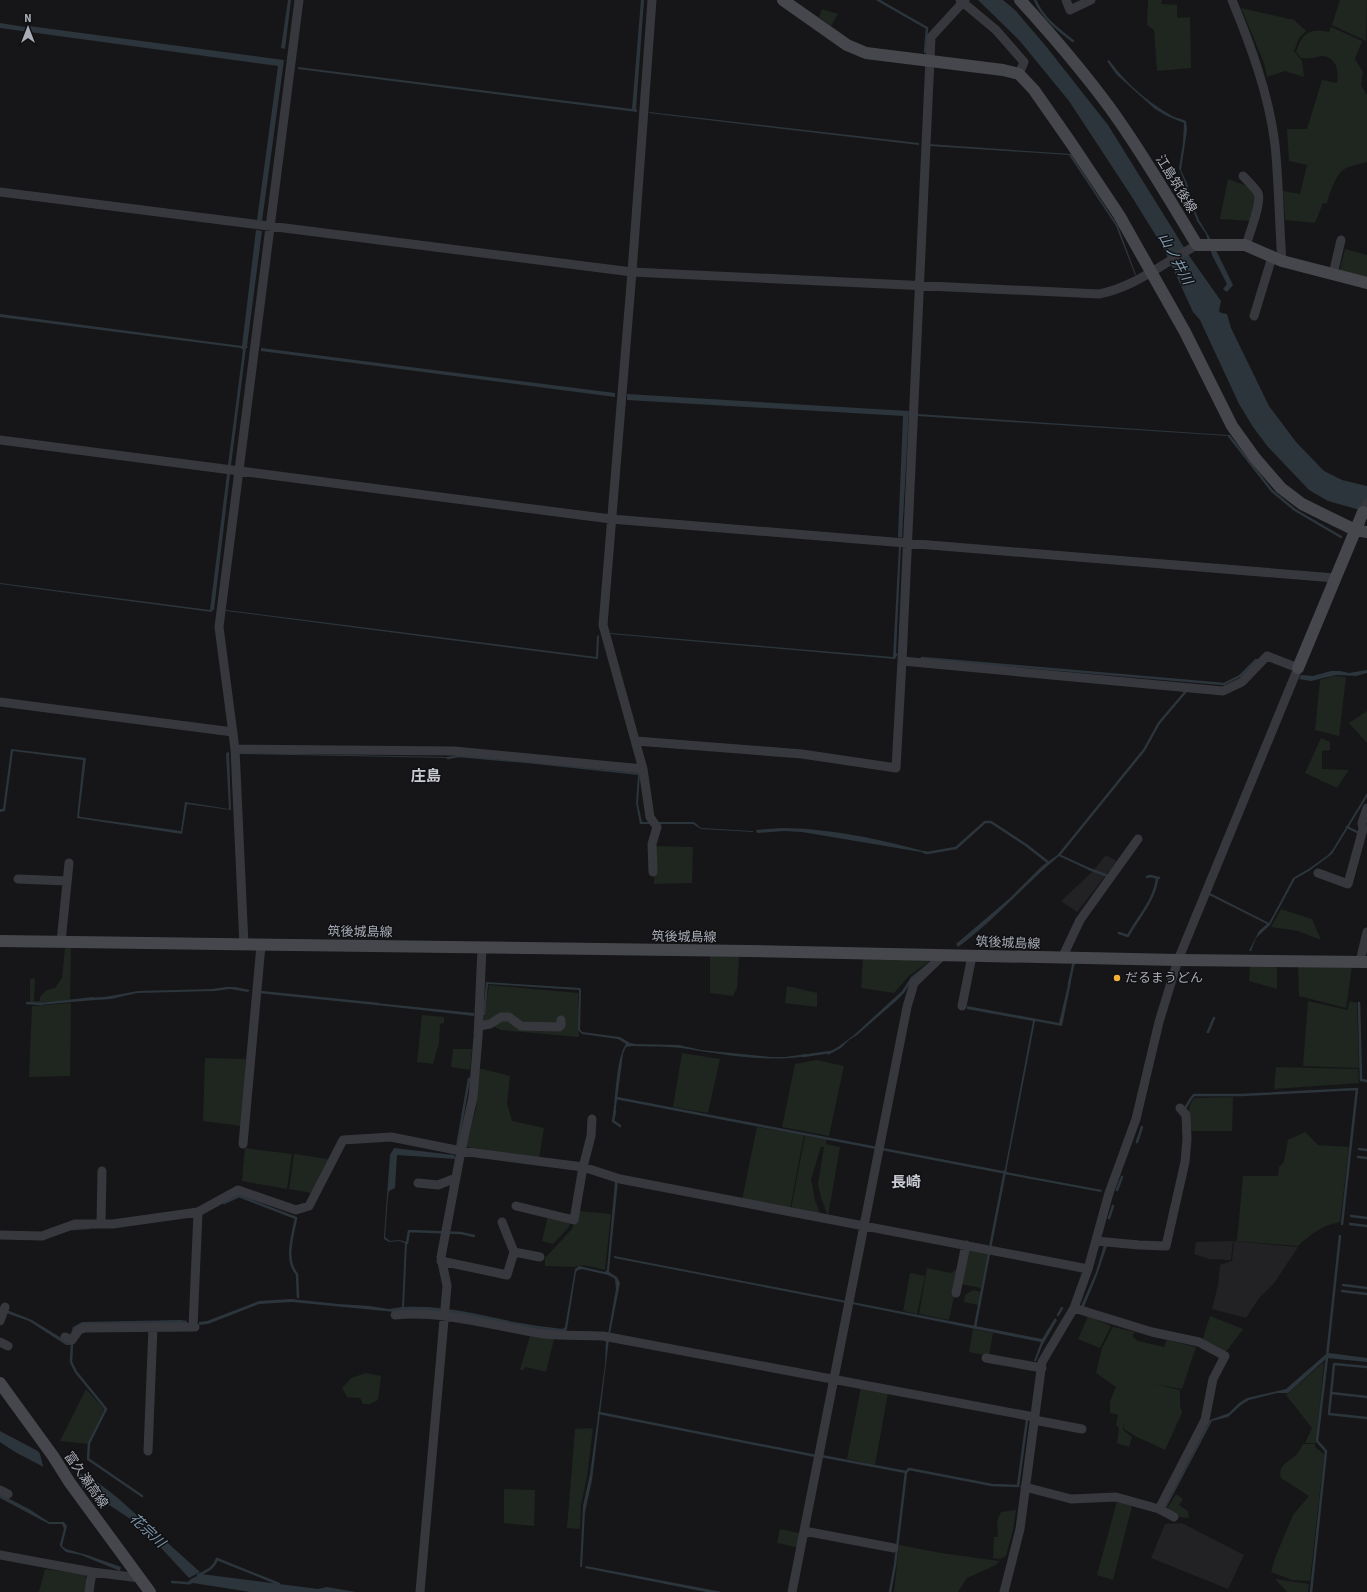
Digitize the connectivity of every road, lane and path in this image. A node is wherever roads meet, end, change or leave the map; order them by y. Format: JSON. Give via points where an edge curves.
{"nodes":[{"id":1,"x":299,"y":0,"type":"edge"},
{"id":2,"x":652,"y":0,"type":"edge"},
{"id":3,"x":783,"y":0,"type":"edge"},
{"id":4,"x":1020,"y":0,"type":"edge"},
{"id":5,"x":1066,"y":0,"type":"edge"},
{"id":6,"x":1091,"y":0,"type":"edge"},
{"id":7,"x":1232,"y":0,"type":"edge"},
{"id":8,"x":963,"y":1,"type":"edge"},
{"id":9,"x":929,"y":62,"type":"junction"},
{"id":10,"x":1019,"y":74,"type":"junction"},
{"id":11,"x":1243,"y":176,"type":"dead end"},
{"id":12,"x":0,"y":192,"type":"edge"},
{"id":13,"x":269,"y":227,"type":"junction"},
{"id":14,"x":1341,"y":240,"type":"dead end"},
{"id":15,"x":1246,"y":245,"type":"junction"},
{"id":16,"x":1193,"y":247,"type":"junction"},
{"id":17,"x":1277,"y":259,"type":"junction"},
{"id":18,"x":632,"y":272,"type":"junction"},
{"id":19,"x":1151,"y":272,"type":"junction"},
{"id":20,"x":1333,"y":274,"type":"junction"},
{"id":21,"x":1367,"y":283,"type":"edge"},
{"id":22,"x":919,"y":286,"type":"junction"},
{"id":23,"x":1254,"y":316,"type":"dead end"},
{"id":24,"x":0,"y":440,"type":"edge"},
{"id":25,"x":238,"y":470,"type":"junction"},
{"id":26,"x":1365,"y":507,"type":"edge"},
{"id":27,"x":611,"y":519,"type":"junction"},
{"id":28,"x":1361,"y":531,"type":"edge"},
{"id":29,"x":907,"y":542,"type":"junction"},
{"id":30,"x":1335,"y":578,"type":"junction"},
{"id":31,"x":902,"y":661,"type":"junction"},
{"id":32,"x":1298,"y":668,"type":"junction"},
{"id":33,"x":0,"y":702,"type":"edge"},
{"id":34,"x":234,"y":732,"type":"junction"},
{"id":35,"x":636,"y":742,"type":"junction"},
{"id":36,"x":235,"y":749,"type":"junction"},
{"id":37,"x":643,"y":769,"type":"junction"},
{"id":38,"x":1367,"y":808,"type":"edge"},
{"id":39,"x":1138,"y":839,"type":"dead end"},
{"id":40,"x":69,"y":863,"type":"dead end"},
{"id":41,"x":653,"y":872,"type":"dead end"},
{"id":42,"x":1318,"y":873,"type":"dead end"},
{"id":43,"x":18,"y":879,"type":"dead end"},
{"id":44,"x":67,"y":881,"type":"junction"},
{"id":45,"x":1367,"y":932,"type":"edge"},
{"id":46,"x":0,"y":941,"type":"edge"},
{"id":47,"x":61,"y":942,"type":"junction"},
{"id":48,"x":244,"y":945,"type":"junction"},
{"id":49,"x":261,"y":945,"type":"junction"},
{"id":50,"x":482,"y":948,"type":"junction"},
{"id":51,"x":943,"y":955,"type":"junction"},
{"id":52,"x":972,"y":956,"type":"junction"},
{"id":53,"x":1062,"y":958,"type":"junction"},
{"id":54,"x":1178,"y":960,"type":"junction"},
{"id":55,"x":1364,"y":962,"type":"edge"},
{"id":56,"x":962,"y":1006,"type":"dead end"},
{"id":57,"x":561,"y":1020,"type":"dead end"},
{"id":58,"x":479,"y":1026,"type":"junction"},
{"id":59,"x":1180,"y":1108,"type":"dead end"},
{"id":60,"x":592,"y":1119,"type":"dead end"},
{"id":61,"x":243,"y":1144,"type":"dead end"},
{"id":62,"x":461,"y":1151,"type":"junction"},
{"id":63,"x":583,"y":1167,"type":"junction"},
{"id":64,"x":102,"y":1171,"type":"dead end"},
{"id":65,"x":456,"y":1178,"type":"junction"},
{"id":66,"x":418,"y":1183,"type":"dead end"},
{"id":67,"x":516,"y":1206,"type":"dead end"},
{"id":68,"x":198,"y":1212,"type":"junction"},
{"id":69,"x":502,"y":1222,"type":"dead end"},
{"id":70,"x":101,"y":1224,"type":"junction"},
{"id":71,"x":864,"y":1225,"type":"junction"},
{"id":72,"x":0,"y":1235,"type":"edge"},
{"id":73,"x":1096,"y":1241,"type":"junction"},
{"id":74,"x":966,"y":1245,"type":"junction"},
{"id":75,"x":514,"y":1252,"type":"junction"},
{"id":76,"x":540,"y":1257,"type":"dead end"},
{"id":77,"x":442,"y":1261,"type":"junction"},
{"id":78,"x":1088,"y":1269,"type":"junction"},
{"id":79,"x":956,"y":1293,"type":"dead end"},
{"id":80,"x":4,"y":1307,"type":"dead end"},
{"id":81,"x":1074,"y":1308,"type":"junction"},
{"id":82,"x":396,"y":1315,"type":"dead end"},
{"id":83,"x":444,"y":1316,"type":"junction"},
{"id":84,"x":0,"y":1321,"type":"edge"},
{"id":85,"x":153,"y":1327,"type":"junction"},
{"id":86,"x":65,"y":1337,"type":"dead end"},
{"id":87,"x":986,"y":1358,"type":"dead end"},
{"id":88,"x":1042,"y":1368,"type":"junction"},
{"id":89,"x":835,"y":1380,"type":"junction"},
{"id":90,"x":0,"y":1383,"type":"edge"},
{"id":91,"x":1034,"y":1418,"type":"junction"},
{"id":92,"x":1082,"y":1429,"type":"dead end"},
{"id":93,"x":148,"y":1451,"type":"dead end"},
{"id":94,"x":1025,"y":1487,"type":"junction"},
{"id":95,"x":1159,"y":1509,"type":"junction"},
{"id":96,"x":1174,"y":1517,"type":"dead end"},
{"id":97,"x":804,"y":1531,"type":"junction"},
{"id":98,"x":894,"y":1548,"type":"dead end"},
{"id":99,"x":0,"y":1555,"type":"edge"},
{"id":100,"x":92,"y":1572,"type":"junction"},
{"id":101,"x":140,"y":1578,"type":"junction"},
{"id":102,"x":89,"y":1592,"type":"edge"},
{"id":103,"x":150,"y":1592,"type":"edge"},
{"id":104,"x":420,"y":1592,"type":"edge"},
{"id":105,"x":792,"y":1592,"type":"edge"},
{"id":106,"x":1004,"y":1592,"type":"edge"}],
"edges":[{"from":1,"to":13,"type":"street"},
{"from":2,"to":18,"type":"street"},
{"from":3,"to":9,"type":"main road","via":[[848,45],[866,53]]},
{"from":4,"to":16,"type":"main road","name":"江島筑後線","via":[[1075,62],[1111,110],[1156,178]]},
{"from":5,"to":6,"type":"street","via":[[1070,10]]},
{"from":7,"to":17,"type":"street","via":[[1248,39],[1275,145]]},
{"from":8,"to":9,"type":"street","via":[[931,37]]},
{"from":8,"to":10,"type":"street","via":[[996,30],[1024,62]]},
{"from":9,"to":10,"type":"main road"},
{"from":9,"to":22,"type":"street"},
{"from":10,"to":19,"type":"main road","via":[[1034,90],[1075,149],[1119,215]]},
{"from":11,"to":15,"type":"street","via":[[1259,196]]},
{"from":12,"to":13,"type":"street"},
{"from":13,"to":18,"type":"street"},
{"from":13,"to":25,"type":"street"},
{"from":14,"to":20,"type":"street"},
{"from":15,"to":16,"type":"main road"},
{"from":15,"to":17,"type":"main road"},
{"from":16,"to":19,"type":"street"},
{"from":17,"to":20,"type":"main road"},
{"from":17,"to":23,"type":"street"},
{"from":18,"to":22,"type":"street"},
{"from":18,"to":27,"type":"street"},
{"from":19,"to":22,"type":"street","via":[[1114,291],[1099,294]]},
{"from":19,"to":28,"type":"main road","via":[[1185,332],[1232,426],[1255,458],[1281,488],[1302,504]]},
{"from":20,"to":21,"type":"main road"},
{"from":22,"to":29,"type":"street"},
{"from":24,"to":25,"type":"street"},
{"from":25,"to":27,"type":"street"},
{"from":25,"to":34,"type":"street","via":[[219,627]]},
{"from":26,"to":28,"type":"main road"},
{"from":27,"to":29,"type":"street"},
{"from":27,"to":35,"type":"street","via":[[603,625]]},
{"from":28,"to":30,"type":"main road"},
{"from":29,"to":30,"type":"street"},
{"from":29,"to":31,"type":"street"},
{"from":30,"to":32,"type":"main road"},
{"from":31,"to":32,"type":"street","via":[[1223,691],[1242,682],[1267,656]]},
{"from":31,"to":35,"type":"street","via":[[896,768],[802,754]]},
{"from":32,"to":54,"type":"street"},
{"from":33,"to":34,"type":"street"},
{"from":34,"to":36,"type":"street"},
{"from":35,"to":37,"type":"street"},
{"from":36,"to":37,"type":"street","via":[[454,751]]},
{"from":36,"to":48,"type":"street"},
{"from":37,"to":41,"type":"street","via":[[650,817],[656,827],[652,844]]},
{"from":38,"to":42,"type":"street","via":[[1348,884]]},
{"from":39,"to":53,"type":"street","via":[[1080,920]]},
{"from":40,"to":44,"type":"street"},
{"from":43,"to":44,"type":"street"},
{"from":44,"to":47,"type":"street"},
{"from":45,"to":55,"type":"street"},
{"from":46,"to":47,"type":"main road","name":"筑後城島線"},
{"from":47,"to":48,"type":"main road","name":"筑後城島線"},
{"from":48,"to":49,"type":"main road","name":"筑後城島線"},
{"from":49,"to":50,"type":"main road","name":"筑後城島線"},
{"from":49,"to":61,"type":"street"},
{"from":50,"to":51,"type":"main road","name":"筑後城島線"},
{"from":50,"to":58,"type":"street"},
{"from":51,"to":52,"type":"main road","name":"筑後城島線"},
{"from":51,"to":71,"type":"street","via":[[914,982],[893,1072]]},
{"from":52,"to":53,"type":"main road","name":"筑後城島線"},
{"from":52,"to":56,"type":"street"},
{"from":53,"to":54,"type":"main road","name":"筑後城島線"},
{"from":54,"to":55,"type":"main road","name":"筑後城島線"},
{"from":54,"to":73,"type":"street","via":[[1159,1022],[1136,1119],[1108,1193]]},
{"from":57,"to":58,"type":"street","via":[[559,1027],[521,1026],[509,1017],[500,1017],[490,1024]]},
{"from":58,"to":62,"type":"street","via":[[474,1097]]},
{"from":59,"to":73,"type":"street","via":[[1186,1115],[1185,1162],[1166,1246]]},
{"from":60,"to":63,"type":"street","via":[[591,1136]]},
{"from":62,"to":63,"type":"street"},
{"from":62,"to":65,"type":"street"},
{"from":62,"to":68,"type":"street","via":[[392,1137],[343,1140],[309,1206],[296,1210],[238,1190]]},
{"from":63,"to":67,"type":"street","via":[[574,1220]]},
{"from":63,"to":71,"type":"street","via":[[620,1179]]},
{"from":64,"to":70,"type":"street"},
{"from":65,"to":66,"type":"street","via":[[438,1185]]},
{"from":65,"to":77,"type":"street"},
{"from":68,"to":70,"type":"street"},
{"from":68,"to":85,"type":"street","via":[[194,1327]]},
{"from":69,"to":75,"type":"street"},
{"from":70,"to":72,"type":"street","via":[[75,1224],[42,1236]]},
{"from":71,"to":74,"type":"street"},
{"from":71,"to":89,"type":"street"},
{"from":73,"to":78,"type":"street"},
{"from":74,"to":78,"type":"street"},
{"from":74,"to":79,"type":"street"},
{"from":75,"to":76,"type":"street"},
{"from":75,"to":77,"type":"street","via":[[507,1276]]},
{"from":77,"to":83,"type":"street","via":[[447,1286]]},
{"from":78,"to":81,"type":"street"},
{"from":80,"to":84,"type":"street"},
{"from":81,"to":88,"type":"street","via":[[1042,1362]]},
{"from":81,"to":95,"type":"street","via":[[1152,1332],[1199,1342],[1225,1356],[1213,1379],[1205,1420]]},
{"from":82,"to":83,"type":"street","via":[[411,1313]]},
{"from":83,"to":89,"type":"street","via":[[547,1331],[603,1336]]},
{"from":83,"to":104,"type":"street"},
{"from":85,"to":86,"type":"street","via":[[84,1328],[79,1330],[72,1340]]},
{"from":85,"to":93,"type":"street"},
{"from":87,"to":88,"type":"street"},
{"from":88,"to":91,"type":"street"},
{"from":89,"to":91,"type":"street"},
{"from":89,"to":97,"type":"street"},
{"from":90,"to":101,"type":"main road","name":"富久瀬高線"},
{"from":91,"to":92,"type":"street"},
{"from":91,"to":94,"type":"street"},
{"from":94,"to":95,"type":"street","via":[[1071,1499],[1116,1497]]},
{"from":94,"to":106,"type":"street","via":[[1020,1530]]},
{"from":95,"to":96,"type":"street"},
{"from":97,"to":98,"type":"street"},
{"from":97,"to":105,"type":"street"},
{"from":99,"to":100,"type":"street"},
{"from":100,"to":101,"type":"street"},
{"from":100,"to":102,"type":"street"},
{"from":101,"to":103,"type":"main road","name":"富久瀬高線"}]}
